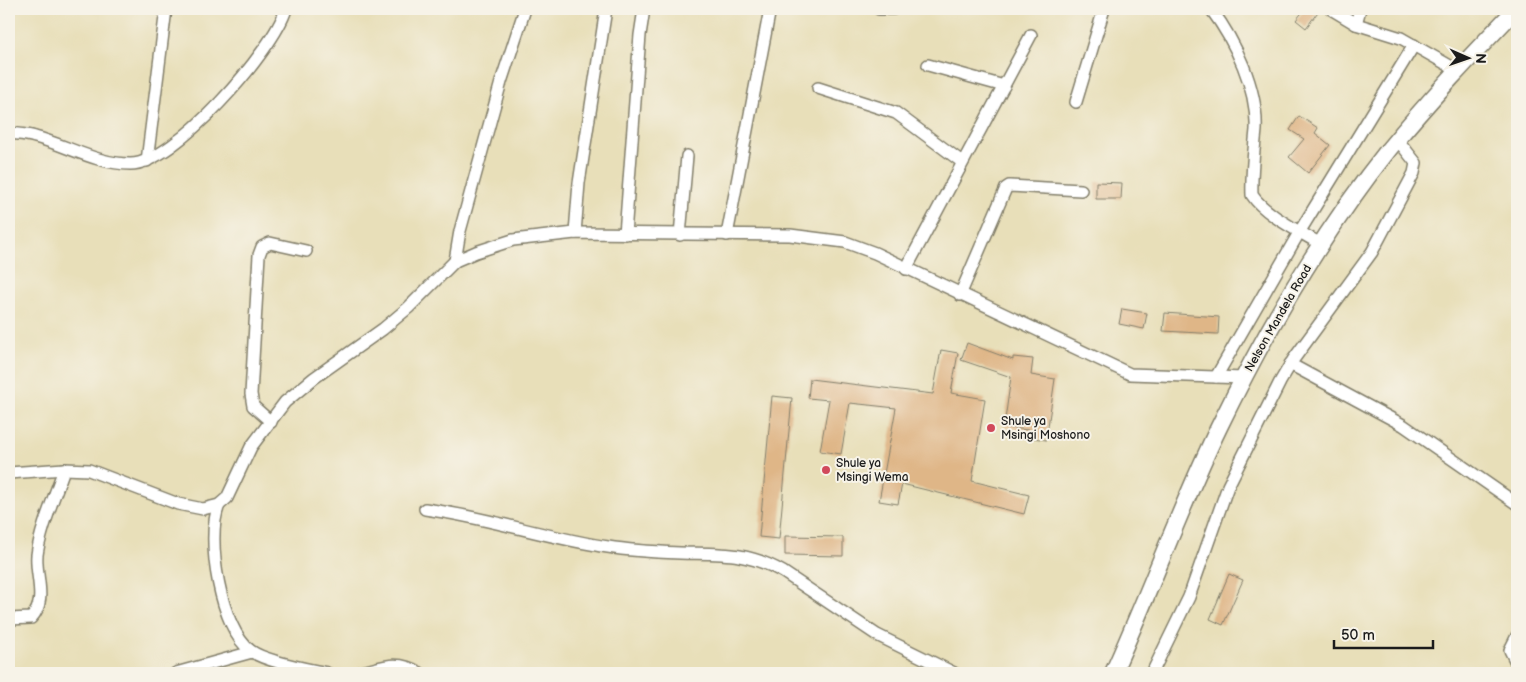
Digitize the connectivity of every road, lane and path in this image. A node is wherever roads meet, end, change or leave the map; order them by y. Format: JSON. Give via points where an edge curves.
{"nodes":[{"id":1,"x":166,"y":9,"type":"edge"},
{"id":2,"x":286,"y":9,"type":"edge"},
{"id":3,"x":525,"y":9,"type":"edge"},
{"id":4,"x":606,"y":9,"type":"edge"},
{"id":5,"x":644,"y":9,"type":"edge"},
{"id":6,"x":770,"y":9,"type":"edge"},
{"id":7,"x":878,"y":9,"type":"edge"},
{"id":8,"x":893,"y":9,"type":"edge"},
{"id":9,"x":1104,"y":9,"type":"edge"},
{"id":10,"x":1211,"y":9,"type":"edge"},
{"id":11,"x":1332,"y":9,"type":"edge"},
{"id":12,"x":1360,"y":9,"type":"edge"},
{"id":13,"x":1516,"y":9,"type":"edge"},
{"id":14,"x":1356,"y":24,"type":"junction"},
{"id":15,"x":1031,"y":35,"type":"dead end"},
{"id":16,"x":1414,"y":45,"type":"junction"},
{"id":17,"x":928,"y":64,"type":"dead end"},
{"id":18,"x":1457,"y":70,"type":"junction"},
{"id":19,"x":1004,"y":86,"type":"junction"},
{"id":20,"x":818,"y":88,"type":"dead end"},
{"id":21,"x":1076,"y":102,"type":"dead end"},
{"id":22,"x":9,"y":133,"type":"edge"},
{"id":23,"x":1397,"y":139,"type":"junction"},
{"id":24,"x":687,"y":156,"type":"dead end"},
{"id":25,"x":148,"y":162,"type":"junction"},
{"id":26,"x":962,"y":162,"type":"junction"},
{"id":27,"x":1081,"y":190,"type":"dead end"},
{"id":28,"x":1300,"y":231,"type":"junction"},
{"id":29,"x":575,"y":233,"type":"junction"},
{"id":30,"x":625,"y":234,"type":"junction"},
{"id":31,"x":680,"y":235,"type":"junction"},
{"id":32,"x":727,"y":235,"type":"junction"},
{"id":33,"x":1322,"y":244,"type":"junction"},
{"id":34,"x":306,"y":251,"type":"dead end"},
{"id":35,"x":455,"y":261,"type":"junction"},
{"id":36,"x":906,"y":269,"type":"junction"},
{"id":37,"x":960,"y":295,"type":"junction"},
{"id":38,"x":1290,"y":364,"type":"junction"},
{"id":39,"x":1216,"y":377,"type":"junction"},
{"id":40,"x":1244,"y":378,"type":"junction"},
{"id":41,"x":271,"y":422,"type":"junction"},
{"id":42,"x":64,"y":469,"type":"junction"},
{"id":43,"x":9,"y":473,"type":"edge"},
{"id":44,"x":1517,"y":504,"type":"edge"},
{"id":45,"x":219,"y":505,"type":"junction"},
{"id":46,"x":425,"y":509,"type":"dead end"},
{"id":47,"x":9,"y":619,"type":"edge"},
{"id":48,"x":1517,"y":636,"type":"edge"},
{"id":49,"x":252,"y":652,"type":"junction"},
{"id":50,"x":1517,"y":664,"type":"edge"},
{"id":51,"x":176,"y":673,"type":"edge"},
{"id":52,"x":327,"y":673,"type":"edge"},
{"id":53,"x":358,"y":673,"type":"edge"},
{"id":54,"x":420,"y":673,"type":"edge"},
{"id":55,"x":954,"y":673,"type":"edge"},
{"id":56,"x":1113,"y":673,"type":"edge"},
{"id":57,"x":1152,"y":673,"type":"edge"}],
"edges":[{"from":1,"to":25,"type":"street"},
{"from":2,"to":25,"type":"street","via":[[265,50],[199,126]]},
{"from":3,"to":35,"type":"street","via":[[501,82],[465,212]]},
{"from":4,"to":29,"type":"street","via":[[579,183]]},
{"from":5,"to":30,"type":"street"},
{"from":6,"to":32,"type":"street"},
{"from":7,"to":8,"type":"street"},
{"from":9,"to":21,"type":"street"},
{"from":10,"to":28,"type":"street","via":[[1240,56],[1255,112],[1252,195],[1257,203]]},
{"from":11,"to":14,"type":"street"},
{"from":12,"to":14,"type":"street"},
{"from":13,"to":18,"type":"main road","name":"Nelson Mandela Road"},
{"from":14,"to":16,"type":"street"},
{"from":15,"to":19,"type":"street"},
{"from":16,"to":18,"type":"street"},
{"from":16,"to":28,"type":"street"},
{"from":17,"to":19,"type":"street"},
{"from":18,"to":23,"type":"main road","name":"Nelson Mandela Road"},
{"from":19,"to":26,"type":"street"},
{"from":20,"to":26,"type":"street","via":[[896,113]]},
{"from":22,"to":25,"type":"street","via":[[34,136],[111,163]]},
{"from":23,"to":33,"type":"main road","name":"Nelson Mandela Road"},
{"from":23,"to":38,"type":"street","via":[[1416,163],[1414,173],[1372,252]]},
{"from":24,"to":31,"type":"street"},
{"from":26,"to":36,"type":"street"},
{"from":27,"to":37,"type":"street","via":[[1006,188]]},
{"from":28,"to":33,"type":"street"},
{"from":28,"to":39,"type":"street"},
{"from":29,"to":30,"type":"street"},
{"from":29,"to":35,"type":"street","via":[[513,240]]},
{"from":30,"to":31,"type":"street"},
{"from":31,"to":32,"type":"street"},
{"from":32,"to":36,"type":"street","via":[[790,235],[834,240],[875,253]]},
{"from":33,"to":40,"type":"main road","name":"Nelson Mandela Road"},
{"from":34,"to":41,"type":"street","via":[[270,243],[262,247],[260,255],[251,394],[253,406]]},
{"from":35,"to":41,"type":"street","via":[[383,329],[285,402]]},
{"from":36,"to":37,"type":"street"},
{"from":37,"to":39,"type":"street","via":[[1130,374]]},
{"from":38,"to":44,"type":"street","via":[[1403,425]]},
{"from":38,"to":57,"type":"street","via":[[1236,467],[1189,597]]},
{"from":39,"to":40,"type":"street"},
{"from":40,"to":56,"type":"main road","name":"Nelson Mandela Road","via":[[1192,486]]},
{"from":41,"to":45,"type":"street","via":[[251,447],[227,498]]},
{"from":42,"to":43,"type":"street"},
{"from":42,"to":45,"type":"street","via":[[100,473],[192,508]]},
{"from":42,"to":47,"type":"street","via":[[37,553],[40,594],[37,613],[31,618]]},
{"from":45,"to":49,"type":"street","via":[[212,532],[216,568],[233,631]]},
{"from":46,"to":55,"type":"street","via":[[474,516],[607,547],[731,553],[759,560],[876,635]]},
{"from":48,"to":50,"type":"street","via":[[1510,650]]},
{"from":49,"to":51,"type":"street"},
{"from":49,"to":52,"type":"street"},
{"from":53,"to":54,"type":"street","via":[[396,664]]}]}
